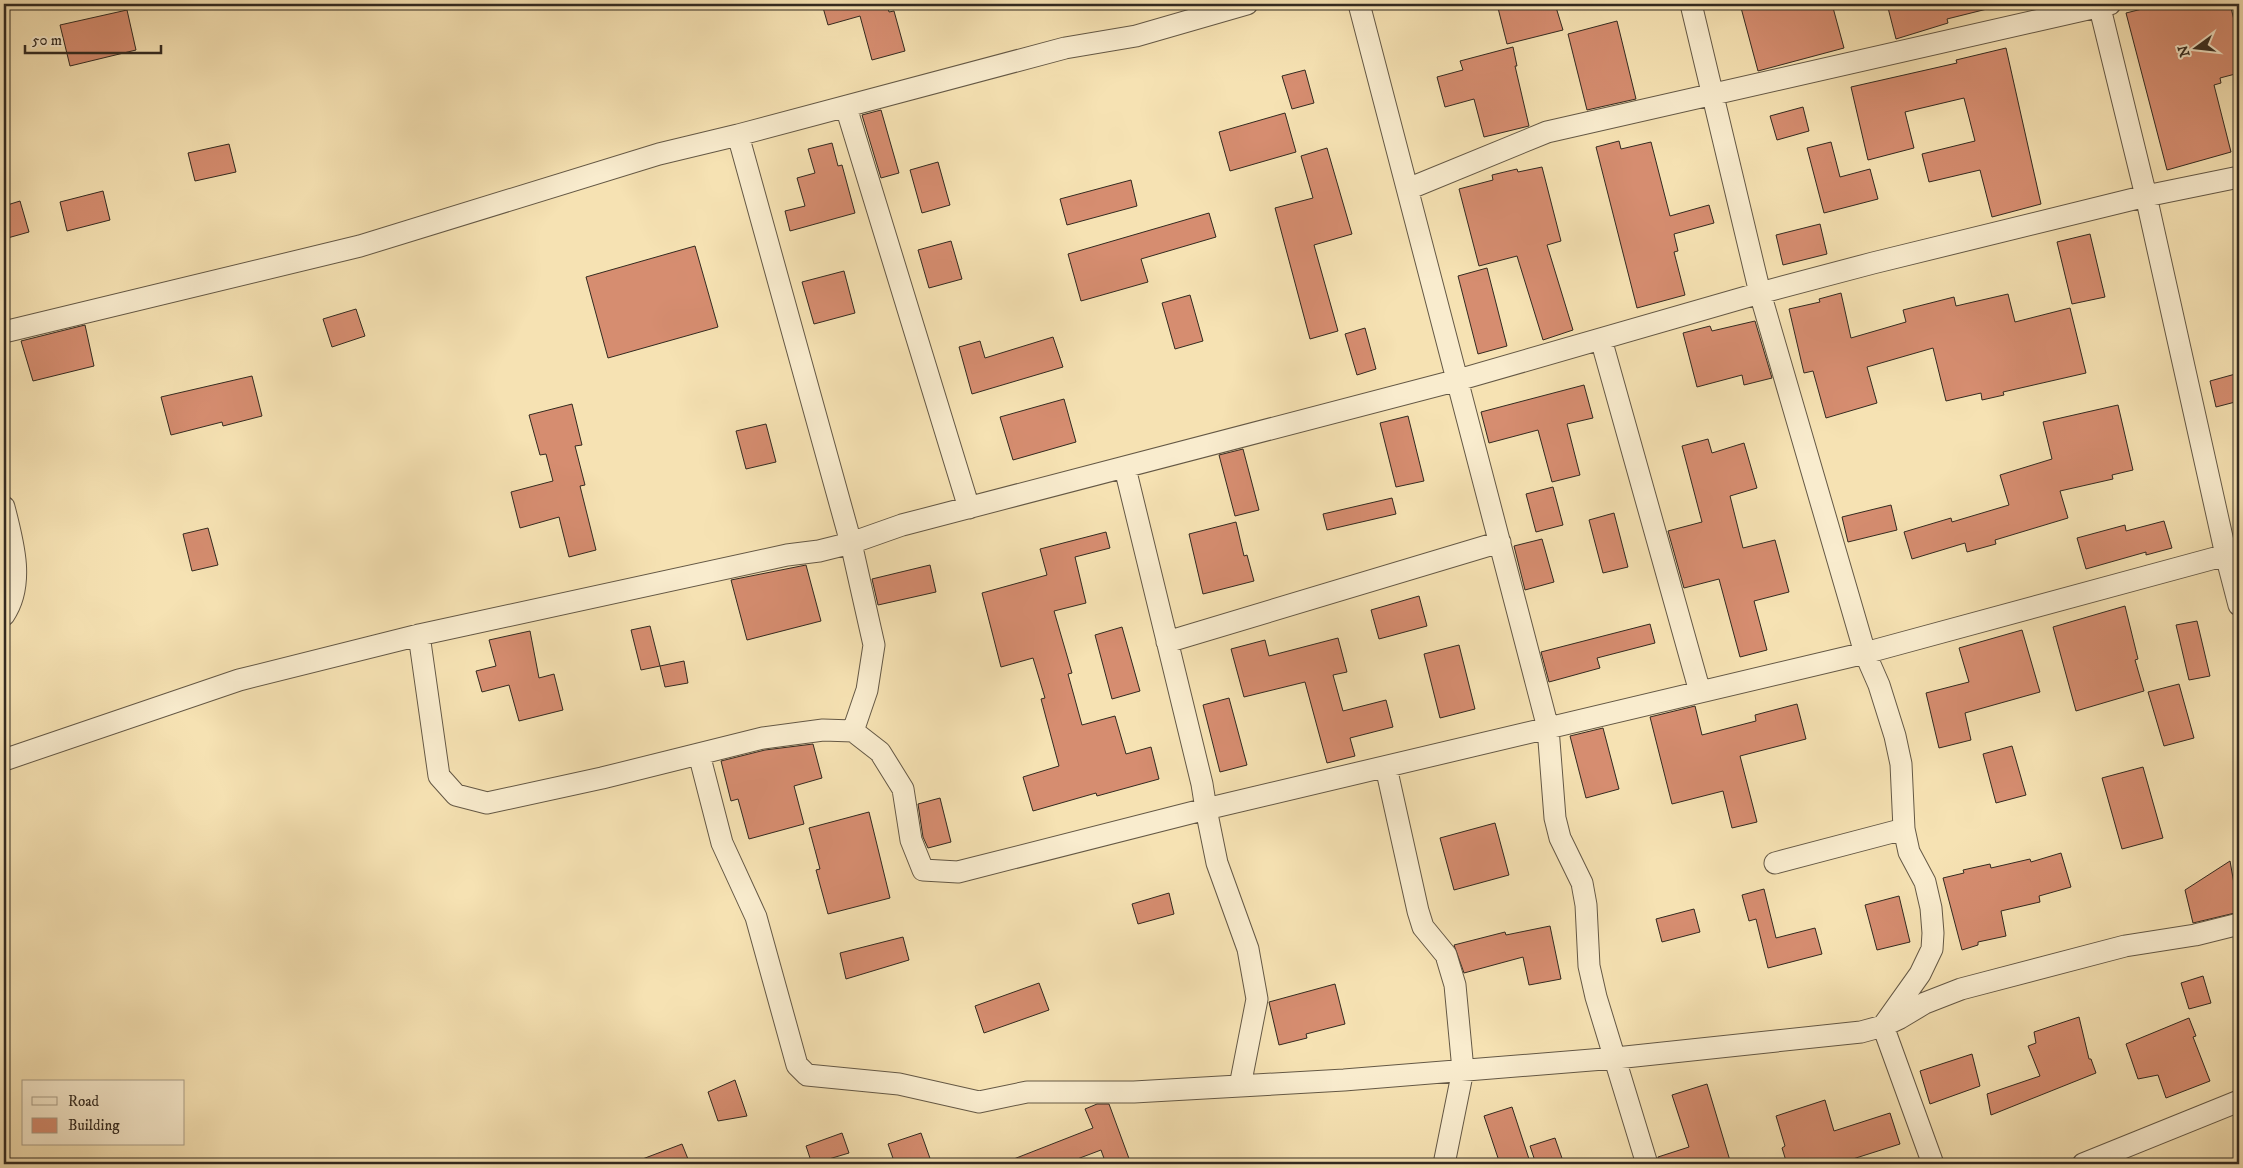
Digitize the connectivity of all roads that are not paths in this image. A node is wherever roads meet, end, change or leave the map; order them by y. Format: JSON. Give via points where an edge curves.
{"nodes":[{"id":1,"x":1247,"y":4,"type":"edge"},
{"id":2,"x":1359,"y":4,"type":"edge"},
{"id":3,"x":1691,"y":4,"type":"edge"},
{"id":4,"x":2103,"y":5,"type":"edge"},
{"id":5,"x":1714,"y":94,"type":"junction"},
{"id":6,"x":846,"y":107,"type":"junction"},
{"id":7,"x":738,"y":135,"type":"junction"},
{"id":8,"x":2239,"y":177,"type":"edge"},
{"id":9,"x":1408,"y":189,"type":"junction"},
{"id":10,"x":2146,"y":196,"type":"junction"},
{"id":11,"x":1760,"y":293,"type":"junction"},
{"id":12,"x":4,"y":332,"type":"edge"},
{"id":13,"x":1601,"y":339,"type":"junction"},
{"id":14,"x":1458,"y":380,"type":"junction"},
{"id":15,"x":1125,"y":468,"type":"junction"},
{"id":16,"x":4,"y":508,"type":"edge"},
{"id":17,"x":969,"y":508,"type":"junction"},
{"id":18,"x":851,"y":542,"type":"junction"},
{"id":19,"x":1500,"y":542,"type":"junction"},
{"id":20,"x":2226,"y":555,"type":"junction"},
{"id":21,"x":2239,"y":605,"type":"edge"},
{"id":22,"x":4,"y":615,"type":"edge"},
{"id":23,"x":419,"y":635,"type":"junction"},
{"id":24,"x":1168,"y":642,"type":"junction"},
{"id":25,"x":1865,"y":653,"type":"junction"},
{"id":26,"x":1700,"y":692,"type":"junction"},
{"id":27,"x":1548,"y":728,"type":"junction"},
{"id":28,"x":853,"y":731,"type":"junction"},
{"id":29,"x":700,"y":754,"type":"junction"},
{"id":30,"x":4,"y":760,"type":"edge"},
{"id":31,"x":1386,"y":767,"type":"junction"},
{"id":32,"x":1206,"y":809,"type":"junction"},
{"id":33,"x":1904,"y":828,"type":"junction"},
{"id":34,"x":1775,"y":863,"type":"dead end"},
{"id":35,"x":2239,"y":924,"type":"edge"},
{"id":36,"x":1883,"y":1026,"type":"junction"},
{"id":37,"x":1616,"y":1058,"type":"junction"},
{"id":38,"x":1463,"y":1070,"type":"junction"},
{"id":39,"x":1240,"y":1086,"type":"junction"},
{"id":40,"x":2239,"y":1101,"type":"edge"},
{"id":41,"x":1444,"y":1164,"type":"edge"},
{"id":42,"x":1646,"y":1164,"type":"edge"},
{"id":43,"x":1933,"y":1164,"type":"edge"},
{"id":44,"x":2083,"y":1164,"type":"edge"}],
"edges":[{"from":1,"to":6,"type":"street","via":[[1162,29],[1065,48]]},
{"from":2,"to":9,"type":"street"},
{"from":3,"to":5,"type":"street"},
{"from":4,"to":5,"type":"street"},
{"from":4,"to":10,"type":"street"},
{"from":5,"to":9,"type":"street","via":[[1547,132]]},
{"from":5,"to":11,"type":"street"},
{"from":6,"to":7,"type":"street"},
{"from":6,"to":17,"type":"street"},
{"from":7,"to":12,"type":"street","via":[[659,154],[360,246]]},
{"from":7,"to":18,"type":"street"},
{"from":8,"to":10,"type":"street"},
{"from":9,"to":14,"type":"street"},
{"from":10,"to":11,"type":"street"},
{"from":10,"to":20,"type":"street"},
{"from":11,"to":13,"type":"street"},
{"from":11,"to":25,"type":"street"},
{"from":13,"to":14,"type":"street"},
{"from":13,"to":26,"type":"street"},
{"from":14,"to":15,"type":"street"},
{"from":14,"to":19,"type":"street"},
{"from":15,"to":17,"type":"street"},
{"from":15,"to":24,"type":"street"},
{"from":16,"to":22,"type":"street","via":[[16,565],[16,587]]},
{"from":17,"to":18,"type":"street"},
{"from":18,"to":23,"type":"street"},
{"from":18,"to":28,"type":"street","via":[[874,645],[867,690]]},
{"from":19,"to":24,"type":"street"},
{"from":19,"to":27,"type":"street"},
{"from":20,"to":21,"type":"street"},
{"from":20,"to":25,"type":"street"},
{"from":23,"to":29,"type":"street","via":[[439,776],[456,795],[487,803]]},
{"from":23,"to":30,"type":"street","via":[[239,680]]},
{"from":24,"to":32,"type":"street"},
{"from":25,"to":26,"type":"street"},
{"from":25,"to":33,"type":"street","via":[[1879,685],[1901,764]]},
{"from":26,"to":27,"type":"street"},
{"from":27,"to":31,"type":"street"},
{"from":27,"to":37,"type":"street","via":[[1554,818],[1582,883],[1589,966]]},
{"from":28,"to":29,"type":"street","via":[[823,730],[764,738]]},
{"from":28,"to":32,"type":"street","via":[[880,752],[903,789],[911,840],[923,870],[958,872]]},
{"from":29,"to":39,"type":"street","via":[[722,843],[756,917],[797,1065],[807,1075],[899,1084],[979,1102],[1022,1092],[1134,1092]]},
{"from":31,"to":32,"type":"street"},
{"from":31,"to":38,"type":"street","via":[[1423,927],[1446,955],[1455,985]]},
{"from":32,"to":39,"type":"street","via":[[1217,863],[1248,949],[1257,999]]},
{"from":33,"to":34,"type":"street"},
{"from":33,"to":36,"type":"street","via":[[1909,852],[1925,882],[1931,908],[1932,949],[1920,974]]},
{"from":35,"to":36,"type":"street","via":[[2125,946],[1960,989],[1925,1003]]},
{"from":36,"to":37,"type":"street","via":[[1861,1032]]},
{"from":36,"to":43,"type":"street"},
{"from":37,"to":38,"type":"street"},
{"from":37,"to":42,"type":"street"},
{"from":38,"to":39,"type":"street"},
{"from":38,"to":41,"type":"street"},
{"from":40,"to":44,"type":"street"}]}
